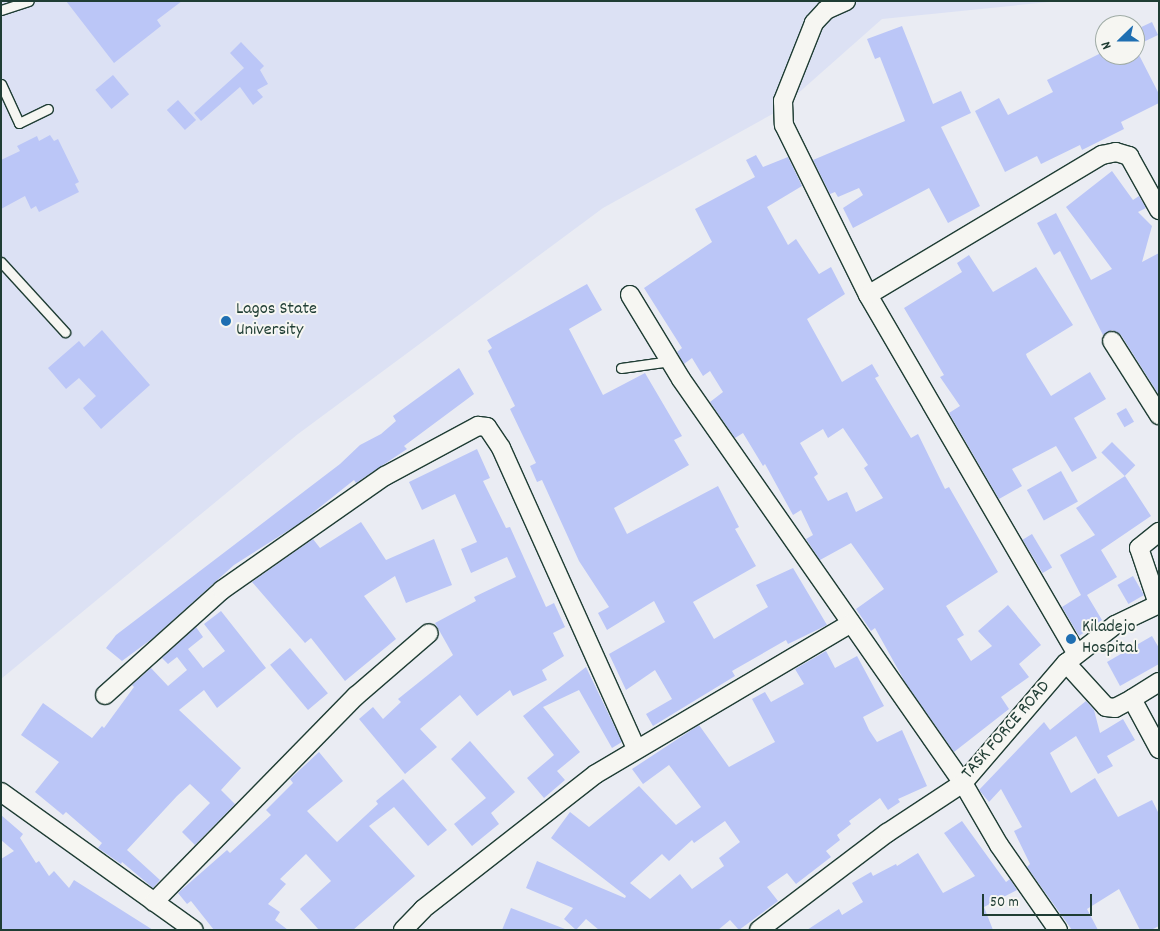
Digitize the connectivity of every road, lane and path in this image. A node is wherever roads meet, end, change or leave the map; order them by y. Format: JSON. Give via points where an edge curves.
{"nodes":[{"id":1,"x":29,"y":1,"type":"edge"},
{"id":2,"x":846,"y":1,"type":"edge"},
{"id":3,"x":1,"y":10,"type":"edge"},
{"id":4,"x":1,"y":84,"type":"edge"},
{"id":5,"x":48,"y":109,"type":"dead end"},
{"id":6,"x":1159,"y":210,"type":"edge"},
{"id":7,"x":1,"y":262,"type":"edge"},
{"id":8,"x":868,"y":294,"type":"junction"},
{"id":9,"x":630,"y":295,"type":"dead end"},
{"id":10,"x":65,"y":332,"type":"dead end"},
{"id":11,"x":1112,"y":341,"type":"dead end"},
{"id":12,"x":671,"y":361,"type":"junction"},
{"id":13,"x":621,"y":368,"type":"dead end"},
{"id":14,"x":1159,"y":415,"type":"edge"},
{"id":15,"x":1159,"y":532,"type":"edge"},
{"id":16,"x":1158,"y":604,"type":"edge"},
{"id":17,"x":851,"y":623,"type":"junction"},
{"id":18,"x":429,"y":633,"type":"dead end"},
{"id":19,"x":1072,"y":659,"type":"junction"},
{"id":20,"x":1159,"y":682,"type":"edge"},
{"id":21,"x":105,"y":695,"type":"dead end"},
{"id":22,"x":1132,"y":698,"type":"junction"},
{"id":23,"x":636,"y":748,"type":"junction"},
{"id":24,"x":1159,"y":748,"type":"edge"},
{"id":25,"x":963,"y":783,"type":"junction"},
{"id":26,"x":1,"y":792,"type":"edge"},
{"id":27,"x":154,"y":902,"type":"junction"},
{"id":28,"x":194,"y":930,"type":"edge"},
{"id":29,"x":403,"y":930,"type":"edge"},
{"id":30,"x":759,"y":930,"type":"edge"},
{"id":31,"x":1058,"y":930,"type":"edge"}],
"edges":[{"from":1,"to":3,"type":"lane"},
{"from":2,"to":8,"type":"street","via":[[826,10],[814,23],[783,101],[784,125]]},
{"from":4,"to":5,"type":"lane","via":[[19,123]]},
{"from":6,"to":8,"type":"street","via":[[1129,156],[1116,152],[1102,155]]},
{"from":7,"to":10,"type":"lane"},
{"from":8,"to":19,"type":"street"},
{"from":9,"to":12,"type":"street"},
{"from":11,"to":14,"type":"street"},
{"from":12,"to":13,"type":"lane"},
{"from":12,"to":17,"type":"street"},
{"from":15,"to":16,"type":"street","via":[[1139,548]]},
{"from":16,"to":19,"type":"street","name":"TASK FORCE ROAD","via":[[1116,625]]},
{"from":17,"to":23,"type":"street"},
{"from":17,"to":25,"type":"street"},
{"from":18,"to":27,"type":"street","via":[[356,696]]},
{"from":19,"to":22,"type":"street","via":[[1106,707],[1115,708]]},
{"from":19,"to":25,"type":"street","name":"TASK FORCE ROAD"},
{"from":20,"to":22,"type":"street"},
{"from":21,"to":23,"type":"street","via":[[222,590],[385,476],[478,426],[486,427],[501,448]]},
{"from":22,"to":24,"type":"street"},
{"from":23,"to":29,"type":"street","via":[[596,774],[423,909]]},
{"from":25,"to":30,"type":"street","name":"TASK FORCE ROAD","via":[[887,833]]},
{"from":25,"to":31,"type":"street","via":[[999,845]]},
{"from":26,"to":27,"type":"street"},
{"from":27,"to":28,"type":"street"}]}
